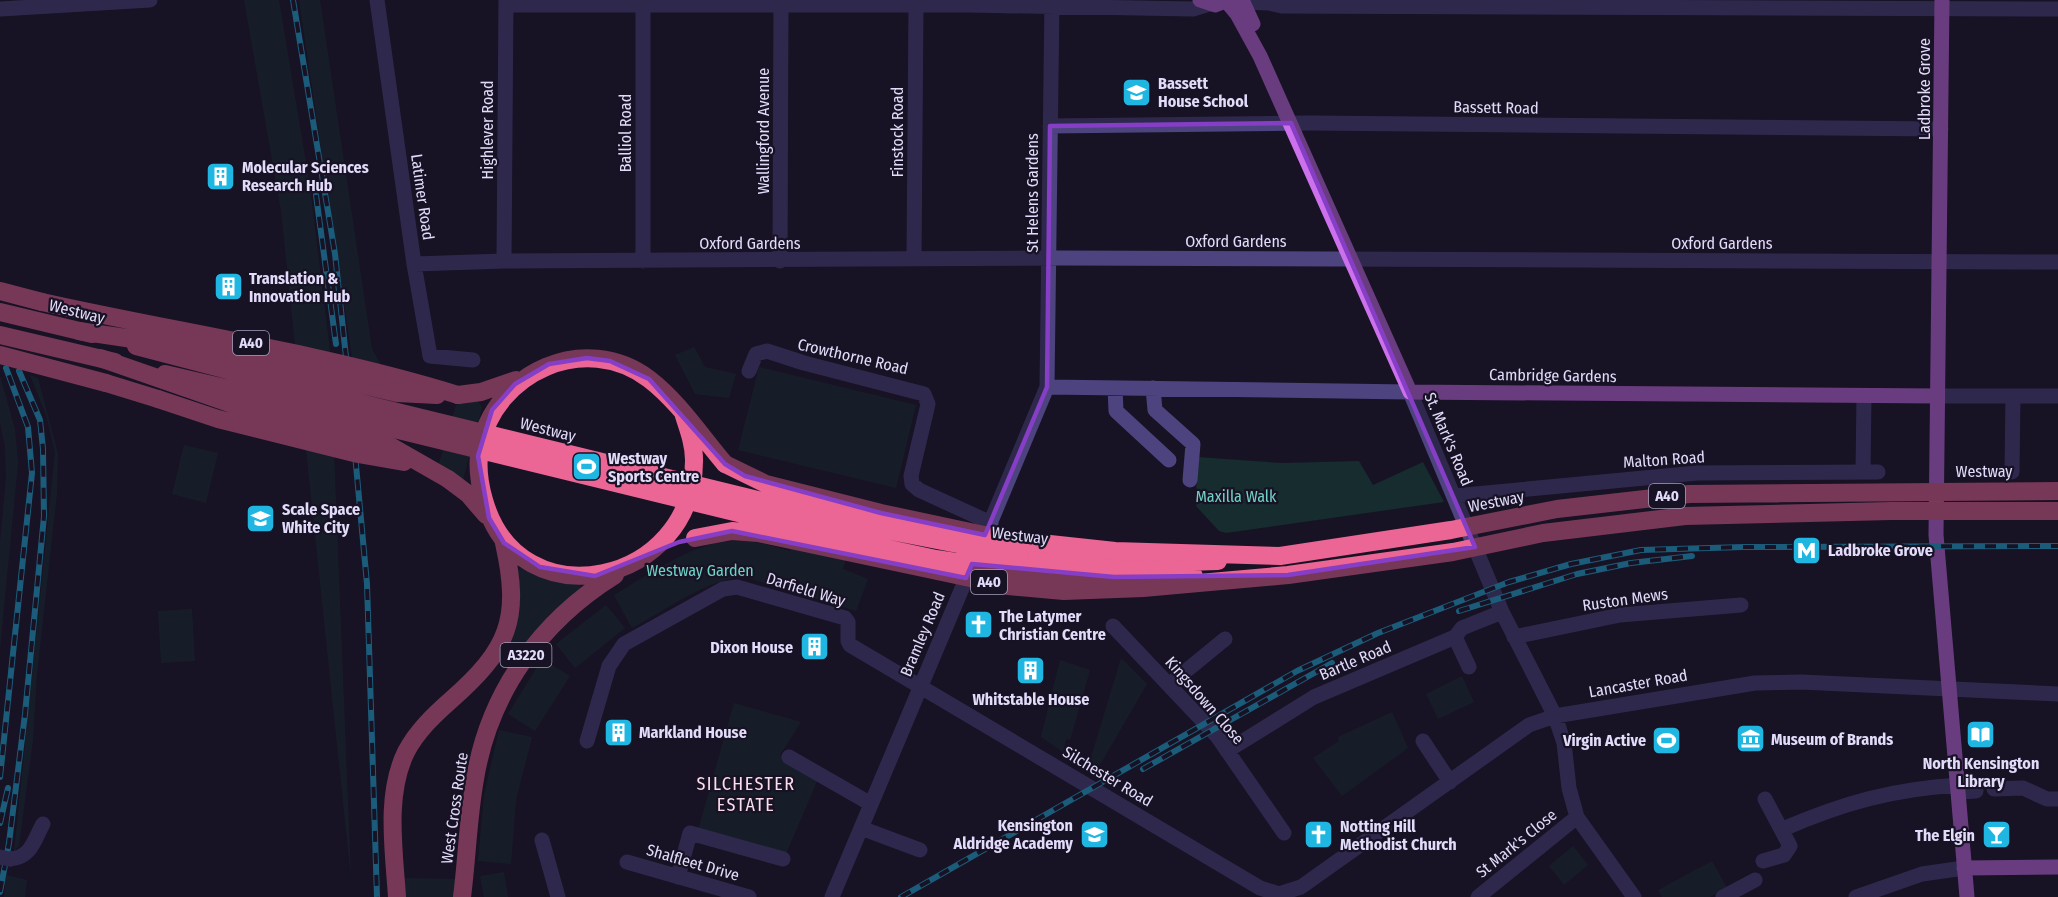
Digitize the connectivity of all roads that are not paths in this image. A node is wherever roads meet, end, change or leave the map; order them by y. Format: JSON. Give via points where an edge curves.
{"nodes":[{"id":1,"x":150,"y":0,"type":"edge"},
{"id":2,"x":377,"y":0,"type":"edge"},
{"id":3,"x":1235,"y":1,"type":"edge"},
{"id":4,"x":1205,"y":2,"type":"edge"},
{"id":5,"x":506,"y":3,"type":"edge"},
{"id":6,"x":781,"y":3,"type":"edge"},
{"id":7,"x":968,"y":3,"type":"edge"},
{"id":8,"x":1052,"y":4,"type":"edge"},
{"id":9,"x":1187,"y":4,"type":"edge"},
{"id":10,"x":1662,"y":4,"type":"edge"},
{"id":11,"x":1752,"y":4,"type":"edge"},
{"id":12,"x":1845,"y":4,"type":"edge"},
{"id":13,"x":643,"y":5,"type":"junction"},
{"id":14,"x":916,"y":5,"type":"junction"},
{"id":15,"x":1942,"y":5,"type":"edge"},
{"id":16,"x":1282,"y":6,"type":"junction"},
{"id":17,"x":0,"y":9,"type":"edge"},
{"id":18,"x":2058,"y":9,"type":"edge"},
{"id":19,"x":1251,"y":20,"type":"junction"},
{"id":20,"x":1260,"y":56,"type":"junction"},
{"id":21,"x":1292,"y":123,"type":"junction"},
{"id":22,"x":1050,"y":126,"type":"junction"},
{"id":23,"x":1941,"y":129,"type":"junction"},
{"id":24,"x":914,"y":259,"type":"junction"},
{"id":25,"x":1049,"y":259,"type":"junction"},
{"id":26,"x":1351,"y":259,"type":"junction"},
{"id":27,"x":504,"y":261,"type":"junction"},
{"id":28,"x":643,"y":261,"type":"junction"},
{"id":29,"x":780,"y":261,"type":"junction"},
{"id":30,"x":1941,"y":262,"type":"junction"},
{"id":31,"x":2058,"y":262,"type":"edge"},
{"id":32,"x":414,"y":264,"type":"junction"},
{"id":33,"x":0,"y":291,"type":"edge"},
{"id":34,"x":0,"y":312,"type":"edge"},
{"id":35,"x":80,"y":331,"type":"junction"},
{"id":36,"x":0,"y":335,"type":"edge"},
{"id":37,"x":0,"y":355,"type":"edge"},
{"id":38,"x":100,"y":358,"type":"junction"},
{"id":39,"x":473,"y":360,"type":"dead end"},
{"id":40,"x":749,"y":371,"type":"dead end"},
{"id":41,"x":531,"y":373,"type":"junction"},
{"id":42,"x":1047,"y":387,"type":"junction"},
{"id":43,"x":1115,"y":388,"type":"junction"},
{"id":44,"x":1153,"y":388,"type":"junction"},
{"id":45,"x":1410,"y":392,"type":"junction"},
{"id":46,"x":458,"y":395,"type":"junction"},
{"id":47,"x":1864,"y":396,"type":"junction"},
{"id":48,"x":1937,"y":396,"type":"junction"},
{"id":49,"x":2013,"y":396,"type":"junction"},
{"id":50,"x":2058,"y":396,"type":"edge"},
{"id":51,"x":684,"y":416,"type":"junction"},
{"id":52,"x":1169,"y":460,"type":"dead end"},
{"id":53,"x":2012,"y":472,"type":"dead end"},
{"id":54,"x":448,"y":479,"type":"junction"},
{"id":55,"x":1190,"y":480,"type":"dead end"},
{"id":56,"x":2058,"y":490,"type":"edge"},
{"id":57,"x":1454,"y":496,"type":"junction"},
{"id":58,"x":2058,"y":511,"type":"edge"},
{"id":59,"x":489,"y":518,"type":"junction"},
{"id":60,"x":991,"y":523,"type":"junction"},
{"id":61,"x":504,"y":543,"type":"junction"},
{"id":62,"x":1280,"y":556,"type":"junction"},
{"id":63,"x":637,"y":562,"type":"junction"},
{"id":64,"x":1288,"y":575,"type":"junction"},
{"id":65,"x":1741,"y":605,"type":"dead end"},
{"id":66,"x":1502,"y":612,"type":"junction"},
{"id":67,"x":1113,"y":626,"type":"dead end"},
{"id":68,"x":1455,"y":637,"type":"junction"},
{"id":69,"x":1514,"y":637,"type":"junction"},
{"id":70,"x":1225,"y":639,"type":"dead end"},
{"id":71,"x":1469,"y":667,"type":"dead end"},
{"id":72,"x":1170,"y":684,"type":"junction"},
{"id":73,"x":920,"y":685,"type":"junction"},
{"id":74,"x":1950,"y":689,"type":"junction"},
{"id":75,"x":2058,"y":694,"type":"edge"},
{"id":76,"x":1555,"y":716,"type":"junction"},
{"id":77,"x":586,"y":741,"type":"dead end"},
{"id":78,"x":1423,"y":741,"type":"dead end"},
{"id":79,"x":1227,"y":751,"type":"junction"},
{"id":80,"x":789,"y":757,"type":"dead end"},
{"id":81,"x":1450,"y":782,"type":"junction"},
{"id":82,"x":1959,"y":789,"type":"junction"},
{"id":83,"x":1994,"y":789,"type":"dead end"},
{"id":84,"x":1976,"y":791,"type":"dead end"},
{"id":85,"x":1765,"y":799,"type":"dead end"},
{"id":86,"x":2058,"y":799,"type":"edge"},
{"id":87,"x":871,"y":804,"type":"junction"},
{"id":88,"x":1577,"y":817,"type":"junction"},
{"id":89,"x":43,"y":824,"type":"dead end"},
{"id":90,"x":861,"y":828,"type":"junction"},
{"id":91,"x":1782,"y":829,"type":"junction"},
{"id":92,"x":1284,"y":832,"type":"dead end"},
{"id":93,"x":542,"y":840,"type":"dead end"},
{"id":94,"x":920,"y":850,"type":"dead end"},
{"id":95,"x":5,"y":858,"type":"edge"},
{"id":96,"x":783,"y":859,"type":"dead end"},
{"id":97,"x":1763,"y":861,"type":"dead end"},
{"id":98,"x":627,"y":862,"type":"dead end"},
{"id":99,"x":2058,"y":867,"type":"edge"},
{"id":100,"x":1965,"y":868,"type":"junction"},
{"id":101,"x":678,"y":877,"type":"junction"},
{"id":102,"x":1755,"y":880,"type":"dead end"},
{"id":103,"x":1279,"y":894,"type":"joint"},
{"id":104,"x":397,"y":897,"type":"edge"},
{"id":105,"x":462,"y":897,"type":"edge"},
{"id":106,"x":558,"y":897,"type":"edge"},
{"id":107,"x":748,"y":897,"type":"edge"},
{"id":108,"x":832,"y":897,"type":"edge"},
{"id":109,"x":1478,"y":897,"type":"edge"},
{"id":110,"x":1634,"y":897,"type":"edge"},
{"id":111,"x":1723,"y":897,"type":"edge"},
{"id":112,"x":1856,"y":897,"type":"edge"},
{"id":113,"x":1967,"y":897,"type":"edge"}],
"edges":[{"from":1,"to":17,"type":"street"},
{"from":2,"to":32,"type":"street","name":"Latimer Road"},
{"from":3,"to":4,"type":"main road"},
{"from":3,"to":16,"type":"street"},
{"from":3,"to":19,"type":"main road","name":"St. Mark's Road"},
{"from":3,"to":20,"type":"main road","name":"St. Mark's Road","via":[[1237,14]]},
{"from":4,"to":9,"type":"street","via":[[1199,9]]},
{"from":5,"to":13,"type":"street"},
{"from":5,"to":27,"type":"street","name":"Highlever Road"},
{"from":6,"to":13,"type":"street"},
{"from":6,"to":14,"type":"street"},
{"from":6,"to":29,"type":"street","name":"Wallingford Avenue"},
{"from":7,"to":8,"type":"street"},
{"from":7,"to":14,"type":"street"},
{"from":8,"to":9,"type":"street"},
{"from":8,"to":22,"type":"street","name":"St Helens Gardens"},
{"from":10,"to":11,"type":"street"},
{"from":10,"to":16,"type":"street"},
{"from":11,"to":12,"type":"street"},
{"from":12,"to":15,"type":"street"},
{"from":13,"to":28,"type":"street","name":"Balliol Road"},
{"from":14,"to":24,"type":"street","name":"Finstock Road"},
{"from":15,"to":18,"type":"street"},
{"from":15,"to":23,"type":"main road","name":"Ladbroke Grove"},
{"from":16,"to":19,"type":"street"},
{"from":19,"to":20,"type":"main road","name":"St. Mark's Road"},
{"from":20,"to":21,"type":"main road","name":"St. Mark's Road"},
{"from":21,"to":22,"type":"street","name":"Bassett Road"},
{"from":21,"to":23,"type":"street","name":"Bassett Road"},
{"from":21,"to":26,"type":"main road","name":"St. Mark's Road"},
{"from":22,"to":25,"type":"street","name":"St Helens Gardens"},
{"from":23,"to":30,"type":"main road","name":"Ladbroke Grove"},
{"from":24,"to":25,"type":"street","name":"Oxford Gardens"},
{"from":24,"to":29,"type":"street","name":"Oxford Gardens"},
{"from":25,"to":26,"type":"street","name":"Oxford Gardens"},
{"from":25,"to":42,"type":"street","name":"St Helens Gardens"},
{"from":26,"to":30,"type":"street","name":"Oxford Gardens"},
{"from":26,"to":45,"type":"main road","name":"St. Mark's Road"},
{"from":27,"to":28,"type":"street","name":"Oxford Gardens"},
{"from":27,"to":32,"type":"street","name":"Oxford Gardens"},
{"from":28,"to":29,"type":"street","name":"Oxford Gardens"},
{"from":30,"to":31,"type":"street","name":"Oxford Gardens"},
{"from":30,"to":48,"type":"main road","name":"Ladbroke Grove"},
{"from":32,"to":39,"type":"street","name":"Latimer Road","via":[[430,356]]},
{"from":33,"to":46,"type":"highway","number":"A40","bridge":true,"via":[[365,368]]},
{"from":34,"to":35,"type":"highway","name":"Westway","number":"A40"},
{"from":35,"to":46,"type":"highway","number":"A40","bridge":true,"via":[[220,352],[397,393]]},
{"from":35,"to":62,"type":"highway","name":"Westway","number":"A40","bridge":true,"via":[[262,379],[943,543],[1019,556],[1118,564]]},
{"from":36,"to":38,"type":"highway","number":"A40"},
{"from":37,"to":54,"type":"highway","number":"A40","bridge":true,"via":[[218,419],[419,466]]},
{"from":38,"to":54,"type":"highway","number":"A40","bridge":true,"via":[[255,412],[392,447]]},
{"from":38,"to":64,"type":"highway","number":"A40","bridge":true,"via":[[936,559],[1016,571],[1114,577]]},
{"from":40,"to":60,"type":"street","name":"Crowthorne Road","via":[[756,354],[767,351],[924,393],[928,404],[912,484]]},
{"from":41,"to":46,"type":"highway","number":"A40","via":[[481,392]]},
{"from":41,"to":51,"type":"highway","number":"A3220","via":[[568,360],[610,362],[649,379]]},
{"from":41,"to":59,"type":"highway","number":"A3220","bridge":true,"via":[[515,384],[492,410],[482,438],[479,474]]},
{"from":42,"to":43,"type":"street","name":"Cambridge Gardens"},
{"from":42,"to":60,"type":"street","name":"Bramley Road"},
{"from":43,"to":44,"type":"street","name":"Cambridge Gardens"},
{"from":43,"to":52,"type":"street","via":[[1116,411]]},
{"from":44,"to":45,"type":"street","name":"Cambridge Gardens"},
{"from":44,"to":55,"type":"street","via":[[1155,410],[1193,444]]},
{"from":45,"to":47,"type":"main road","name":"Cambridge Gardens"},
{"from":45,"to":57,"type":"street","name":"St. Mark's Road"},
{"from":47,"to":48,"type":"main road","name":"Cambridge Gardens"},
{"from":47,"to":57,"type":"street","name":"Malton Road","via":[[1870,472],[1697,473]]},
{"from":48,"to":49,"type":"street","name":"Cambridge Gardens"},
{"from":48,"to":74,"type":"main road","name":"Ladbroke Grove","via":[[1936,535]]},
{"from":49,"to":50,"type":"street","name":"Cambridge Gardens"},
{"from":49,"to":53,"type":"street"},
{"from":51,"to":62,"type":"highway","number":"A40","bridge":true,"via":[[725,464],[745,476],[881,513],[1003,539],[1115,551]]},
{"from":51,"to":63,"type":"highway","number":"A3220","bridge":true,"via":[[694,459],[691,491],[669,535]]},
{"from":54,"to":59,"type":"highway","number":"A40"},
{"from":56,"to":62,"type":"highway","name":"Westway","number":"A40","bridge":true,"via":[[1689,494],[1557,509]]},
{"from":57,"to":66,"type":"street","name":"St. Mark's Road"},
{"from":58,"to":64,"type":"highway","number":"A40","bridge":true,"via":[[1685,516],[1543,533],[1453,552]]},
{"from":59,"to":61,"type":"highway","number":"A3220"},
{"from":60,"to":73,"type":"street","name":"Bramley Road"},
{"from":61,"to":63,"type":"highway","number":"A3220","via":[[540,567],[559,573],[596,576]]},
{"from":61,"to":104,"type":"highway","number":"A3220","via":[[511,572],[512,602],[504,638],[484,670],[414,738],[397,780]]},
{"from":63,"to":64,"type":"highway","number":"A40","bridge":true,"via":[[679,542],[732,531],[758,533],[1008,586],[1064,591]]},
{"from":63,"to":105,"type":"highway","name":"West Cross Route","number":"A3220","via":[[605,581],[558,619],[518,667],[501,695],[489,723],[475,780]]},
{"from":65,"to":69,"type":"street","name":"Ruston Mews","via":[[1620,615]]},
{"from":66,"to":68,"type":"street","name":"Bartle Road","via":[[1462,628]]},
{"from":66,"to":69,"type":"street","name":"St. Mark's Road"},
{"from":67,"to":72,"type":"street","name":"Kingsdown Close"},
{"from":68,"to":71,"type":"street"},
{"from":68,"to":79,"type":"street","name":"Bartle Road","via":[[1314,697]]},
{"from":69,"to":76,"type":"street","name":"St. Mark's Road"},
{"from":70,"to":72,"type":"street"},
{"from":72,"to":79,"type":"street","name":"Kingsdown Close"},
{"from":73,"to":77,"type":"street","name":"Darfield Way","via":[[850,645],[848,622],[839,615],[737,587],[723,589],[624,644],[609,666]]},
{"from":73,"to":87,"type":"street","name":"Bramley Road"},
{"from":73,"to":103,"type":"street","name":"Silchester Road","via":[[1260,888]]},
{"from":74,"to":75,"type":"street","name":"Lancaster Road"},
{"from":74,"to":76,"type":"street","name":"Lancaster Road","via":[[1755,682]]},
{"from":74,"to":82,"type":"main road","name":"Ladbroke Grove"},
{"from":76,"to":81,"type":"street","name":"Lancaster Road","via":[[1529,725]]},
{"from":76,"to":88,"type":"street","name":"St. Mark's Road","via":[[1564,743]]},
{"from":78,"to":81,"type":"street"},
{"from":79,"to":92,"type":"street","name":"Kingsdown Close"},
{"from":80,"to":87,"type":"street"},
{"from":81,"to":103,"type":"street","name":"Lancaster Road","via":[[1301,887]]},
{"from":82,"to":84,"type":"street"},
{"from":82,"to":91,"type":"street","via":[[1910,789],[1870,797]]},
{"from":82,"to":100,"type":"main road","name":"Ladbroke Grove"},
{"from":83,"to":86,"type":"street","via":[[2023,788],[2047,799]]},
{"from":85,"to":91,"type":"street"},
{"from":87,"to":90,"type":"street","name":"Bramley Road"},
{"from":88,"to":109,"type":"street","name":"St Mark's Close"},
{"from":88,"to":110,"type":"street","name":"St. Mark's Road"},
{"from":89,"to":95,"type":"street","via":[[23,857]]},
{"from":90,"to":94,"type":"street"},
{"from":90,"to":108,"type":"street","name":"Bramley Road"},
{"from":91,"to":97,"type":"street","via":[[1790,846],[1788,852]]},
{"from":93,"to":106,"type":"street"},
{"from":96,"to":101,"type":"street","via":[[690,832]]},
{"from":98,"to":101,"type":"street","name":"Shalfleet Drive"},
{"from":99,"to":100,"type":"main road"},
{"from":100,"to":112,"type":"street","via":[[1922,874]]},
{"from":100,"to":113,"type":"main road","name":"Ladbroke Grove"},
{"from":101,"to":107,"type":"street","name":"Shalfleet Drive"},
{"from":102,"to":111,"type":"street"}]}
